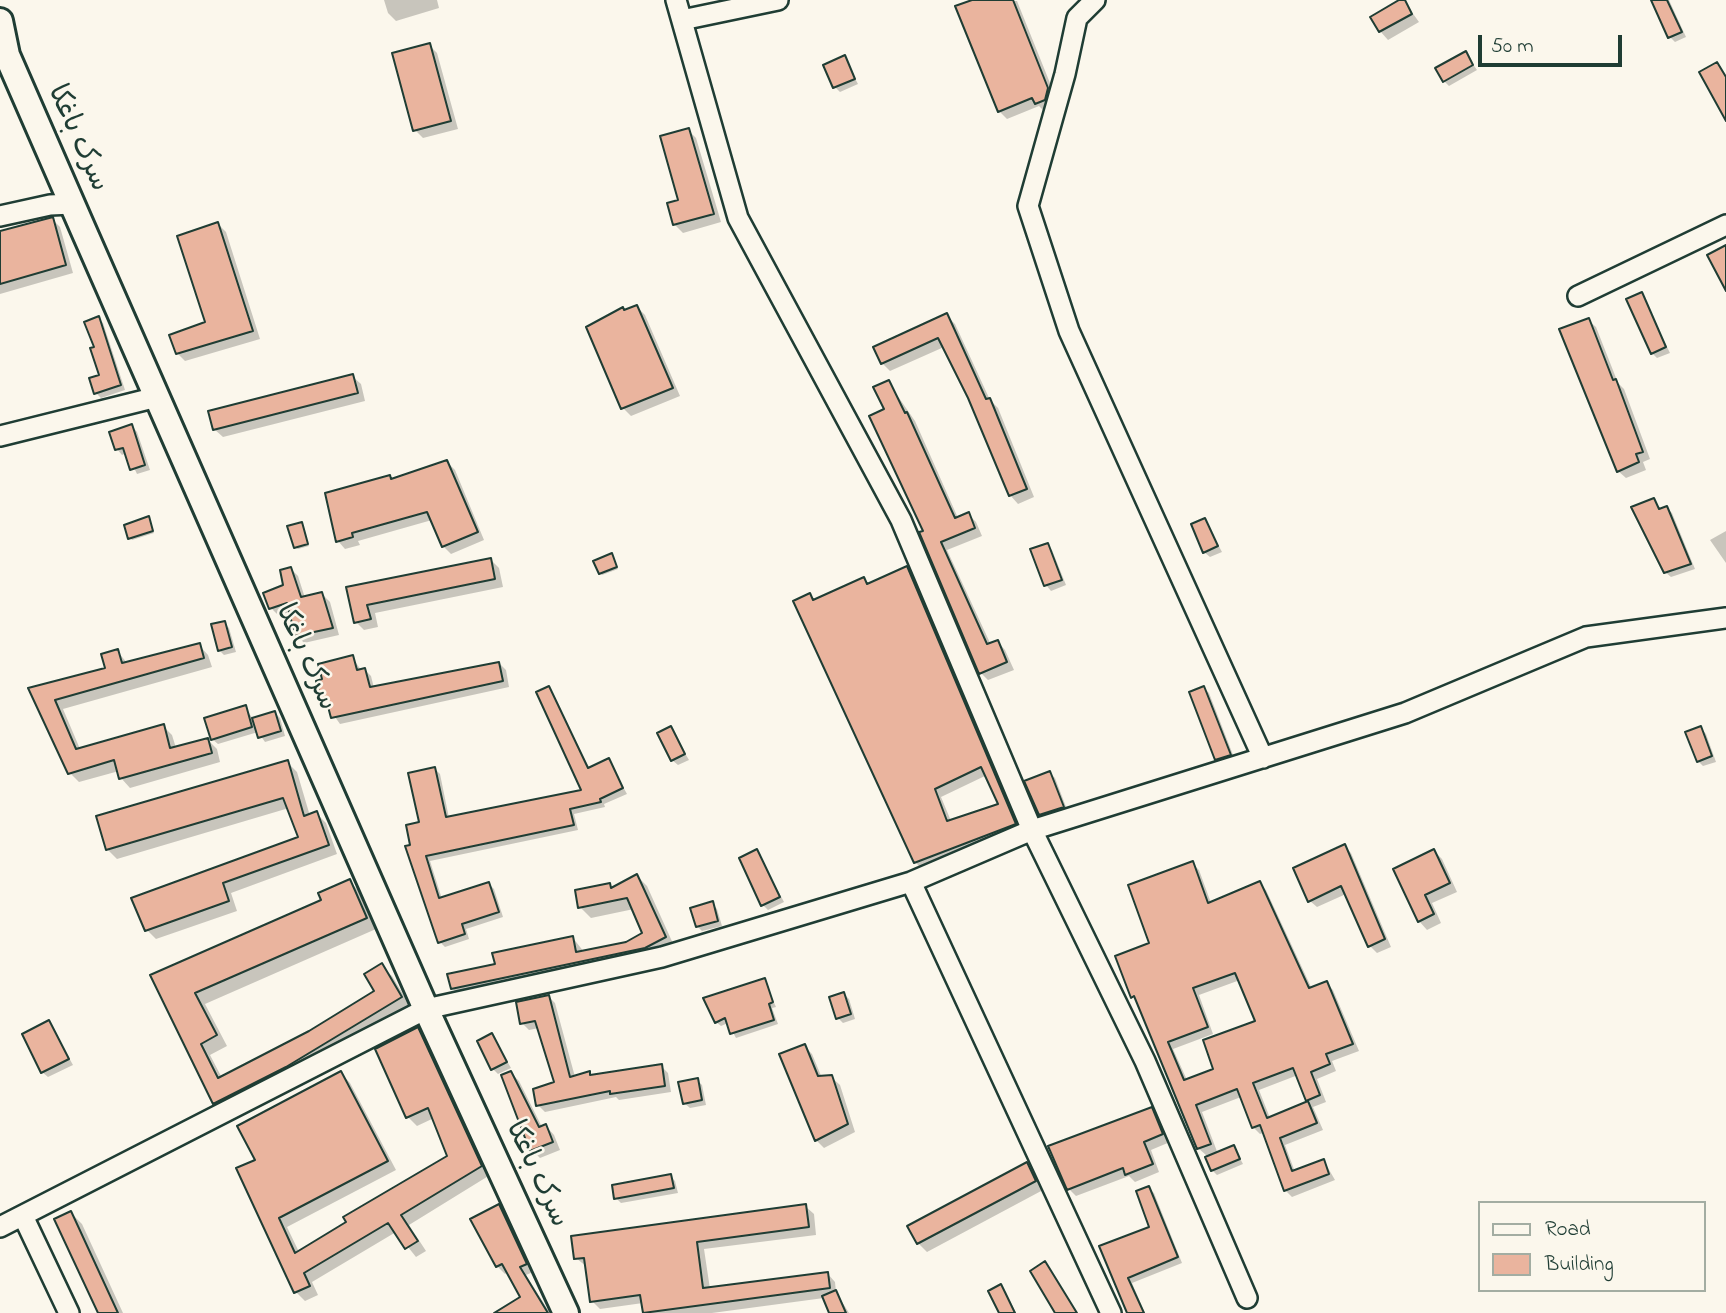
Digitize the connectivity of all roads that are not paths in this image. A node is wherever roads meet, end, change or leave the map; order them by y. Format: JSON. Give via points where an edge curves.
{"nodes":[{"id":1,"x":676,"y":0,"type":"edge"},
{"id":2,"x":778,"y":0,"type":"edge"},
{"id":3,"x":1096,"y":0,"type":"edge"},
{"id":4,"x":682,"y":20,"type":"junction"},
{"id":5,"x":0,"y":22,"type":"edge"},
{"id":6,"x":72,"y":204,"type":"junction"},
{"id":7,"x":0,"y":216,"type":"edge"},
{"id":8,"x":1726,"y":225,"type":"edge"},
{"id":9,"x":1578,"y":296,"type":"dead end"},
{"id":10,"x":157,"y":397,"type":"junction"},
{"id":11,"x":0,"y":436,"type":"edge"},
{"id":12,"x":1726,"y":618,"type":"edge"},
{"id":13,"x":1262,"y":758,"type":"junction"},
{"id":14,"x":1032,"y":830,"type":"junction"},
{"id":15,"x":911,"y":882,"type":"junction"},
{"id":16,"x":426,"y":1009,"type":"junction"},
{"id":17,"x":23,"y":1216,"type":"junction"},
{"id":18,"x":0,"y":1227,"type":"edge"},
{"id":19,"x":1247,"y":1298,"type":"dead end"},
{"id":20,"x":69,"y":1313,"type":"edge"},
{"id":21,"x":566,"y":1313,"type":"edge"},
{"id":22,"x":1111,"y":1313,"type":"edge"}],
"edges":[{"from":1,"to":4,"type":"street"},
{"from":2,"to":4,"type":"street"},
{"from":3,"to":13,"type":"street","via":[[1077,18],[1028,206],[1069,331]]},
{"from":4,"to":14,"type":"street","via":[[738,218],[901,520]]},
{"from":5,"to":6,"type":"street","name":"سرک باغکا","via":[[7,55]]},
{"from":6,"to":7,"type":"street"},
{"from":6,"to":10,"type":"street","name":"سرک باغکا"},
{"from":8,"to":9,"type":"street"},
{"from":10,"to":11,"type":"street"},
{"from":10,"to":16,"type":"street","name":"سرک باغکا"},
{"from":12,"to":13,"type":"street","via":[[1586,637],[1405,713]]},
{"from":13,"to":14,"type":"street"},
{"from":14,"to":15,"type":"street"},
{"from":14,"to":19,"type":"street","via":[[1145,1061]]},
{"from":15,"to":16,"type":"street","via":[[662,957]]},
{"from":15,"to":22,"type":"street"},
{"from":16,"to":17,"type":"street"},
{"from":16,"to":21,"type":"street","name":"سرک باغکا"},
{"from":17,"to":18,"type":"street"},
{"from":17,"to":20,"type":"street"}]}
